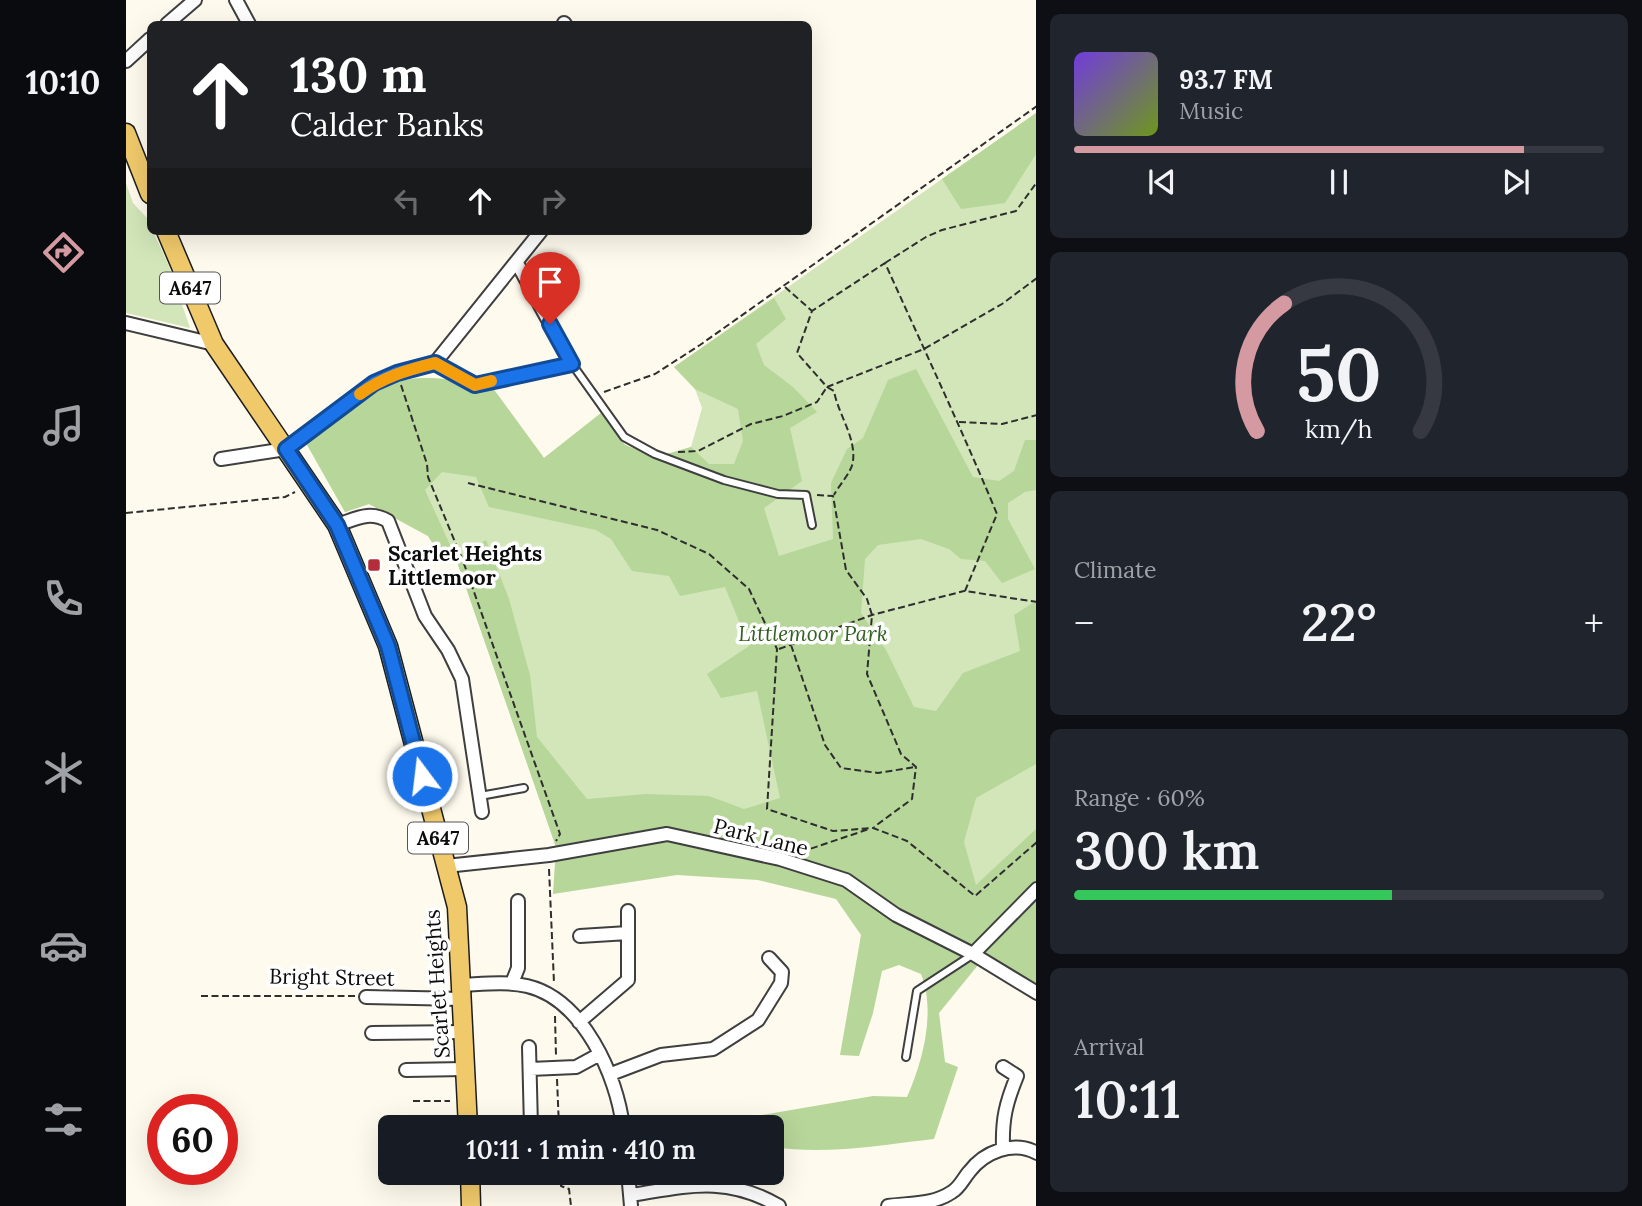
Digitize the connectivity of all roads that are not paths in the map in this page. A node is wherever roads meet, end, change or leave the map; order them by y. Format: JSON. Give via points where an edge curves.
{"nodes":[{"id":1,"x":195,"y":0,"type":"edge"},
{"id":2,"x":236,"y":0,"type":"edge"},
{"id":3,"x":170,"y":21,"type":"edge"},
{"id":4,"x":247,"y":21,"type":"edge"},
{"id":5,"x":147,"y":42,"type":"edge"},
{"id":6,"x":126,"y":61,"type":"edge"},
{"id":7,"x":126,"y":133,"type":"edge"},
{"id":8,"x":147,"y":186,"type":"edge"},
{"id":9,"x":168,"y":235,"type":"edge"},
{"id":10,"x":538,"y":235,"type":"edge"},
{"id":11,"x":517,"y":263,"type":"junction"},
{"id":12,"x":126,"y":323,"type":"edge"},
{"id":13,"x":215,"y":344,"type":"junction"},
{"id":14,"x":435,"y":363,"type":"junction"},
{"id":15,"x":572,"y":364,"type":"junction"},
{"id":16,"x":286,"y":449,"type":"junction"},
{"id":17,"x":221,"y":459,"type":"dead end"},
{"id":18,"x":337,"y":525,"type":"junction"},
{"id":19,"x":812,"y":525,"type":"dead end"},
{"id":20,"x":524,"y":788,"type":"dead end"},
{"id":21,"x":480,"y":796,"type":"junction"},
{"id":22,"x":482,"y":812,"type":"dead end"},
{"id":23,"x":446,"y":866,"type":"junction"},
{"id":24,"x":1036,"y":889,"type":"edge"},
{"id":25,"x":518,"y":901,"type":"dead end"},
{"id":26,"x":628,"y":911,"type":"dead end"},
{"id":27,"x":628,"y":933,"type":"junction"},
{"id":28,"x":580,"y":936,"type":"dead end"},
{"id":29,"x":973,"y":954,"type":"junction"},
{"id":30,"x":769,"y":958,"type":"dead end"},
{"id":31,"x":512,"y":983,"type":"junction"},
{"id":32,"x":462,"y":992,"type":"junction"},
{"id":33,"x":1036,"y":992,"type":"edge"},
{"id":34,"x":366,"y":997,"type":"road end"},
{"id":35,"x":579,"y":1022,"type":"junction"},
{"id":36,"x":464,"y":1032,"type":"junction"},
{"id":37,"x":372,"y":1033,"type":"dead end"},
{"id":38,"x":529,"y":1047,"type":"dead end"},
{"id":39,"x":600,"y":1054,"type":"junction"},
{"id":40,"x":906,"y":1057,"type":"dead end"},
{"id":41,"x":1003,"y":1067,"type":"dead end"},
{"id":42,"x":465,"y":1069,"type":"junction"},
{"id":43,"x":530,"y":1069,"type":"junction"},
{"id":44,"x":406,"y":1070,"type":"dead end"},
{"id":45,"x":611,"y":1074,"type":"junction"},
{"id":46,"x":468,"y":1115,"type":"edge"},
{"id":47,"x":531,"y":1115,"type":"edge"},
{"id":48,"x":620,"y":1115,"type":"edge"},
{"id":49,"x":1003,"y":1148,"type":"junction"},
{"id":50,"x":1036,"y":1153,"type":"edge"},
{"id":51,"x":470,"y":1185,"type":"edge"},
{"id":52,"x":631,"y":1200,"type":"edge"},
{"id":53,"x":471,"y":1206,"type":"edge"},
{"id":54,"x":779,"y":1206,"type":"edge"},
{"id":55,"x":888,"y":1206,"type":"edge"}],
"edges":[{"from":1,"to":3,"type":"street"},
{"from":2,"to":4,"type":"street"},
{"from":5,"to":6,"type":"street"},
{"from":7,"to":8,"type":"main road"},
{"from":9,"to":13,"type":"main road","number":"A647"},
{"from":10,"to":11,"type":"street"},
{"from":11,"to":14,"type":"street"},
{"from":11,"to":15,"type":"street"},
{"from":12,"to":13,"type":"street"},
{"from":13,"to":16,"type":"main road","number":"A647"},
{"from":14,"to":15,"type":"street","via":[[475,385]]},
{"from":14,"to":16,"type":"street","via":[[374,383]]},
{"from":15,"to":19,"type":"lane","via":[[624,437],[724,480],[778,494],[806,495]]},
{"from":16,"to":17,"type":"street"},
{"from":16,"to":18,"type":"main road","number":"A647"},
{"from":18,"to":21,"type":"street","via":[[377,515],[388,521],[425,616],[462,679]]},
{"from":18,"to":23,"type":"main road","name":"Scarlet Heights","number":"A647","via":[[388,646]]},
{"from":20,"to":21,"type":"lane"},
{"from":21,"to":22,"type":"street"},
{"from":23,"to":29,"type":"street","name":"Park Lane","via":[[549,855],[667,834],[780,859],[846,880],[896,915]]},
{"from":23,"to":32,"type":"main road","name":"Scarlet Heights","number":"A647","via":[[457,907]]},
{"from":24,"to":29,"type":"street"},
{"from":25,"to":31,"type":"street","via":[[518,968]]},
{"from":26,"to":27,"type":"street"},
{"from":27,"to":28,"type":"street"},
{"from":27,"to":35,"type":"street","via":[[628,980]]},
{"from":29,"to":33,"type":"street","name":"Park Lane"},
{"from":29,"to":40,"type":"lane","via":[[918,990]]},
{"from":30,"to":45,"type":"street","via":[[782,972],[781,983],[758,1020],[713,1049],[661,1055]]},
{"from":31,"to":32,"type":"street","name":"Bright Street"},
{"from":31,"to":35,"type":"street","via":[[554,998]]},
{"from":32,"to":34,"type":"street","name":"Bright Street"},
{"from":32,"to":36,"type":"main road","name":"Scarlet Heights","number":"A647"},
{"from":35,"to":39,"type":"street"},
{"from":36,"to":37,"type":"street"},
{"from":36,"to":42,"type":"main road","name":"Scarlet Heights","number":"A647"},
{"from":38,"to":43,"type":"street"},
{"from":39,"to":43,"type":"street","via":[[576,1067]]},
{"from":39,"to":45,"type":"street"},
{"from":41,"to":49,"type":"street","via":[[1017,1076],[1005,1107]]},
{"from":42,"to":44,"type":"street"},
{"from":42,"to":46,"type":"main road","name":"Scarlet Heights","number":"A647"},
{"from":43,"to":47,"type":"street"},
{"from":45,"to":48,"type":"street"},
{"from":49,"to":50,"type":"street"},
{"from":49,"to":55,"type":"street","via":[[976,1164],[951,1193],[920,1203]]},
{"from":51,"to":53,"type":"main road"},
{"from":52,"to":54,"type":"street","via":[[705,1184],[748,1191]]}]}
